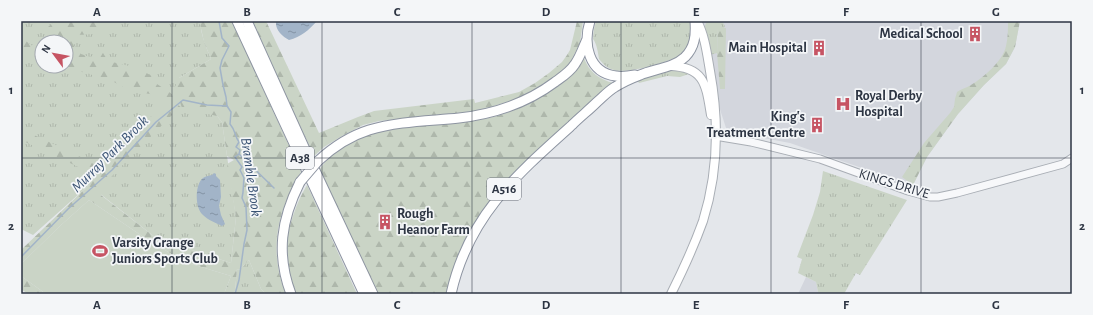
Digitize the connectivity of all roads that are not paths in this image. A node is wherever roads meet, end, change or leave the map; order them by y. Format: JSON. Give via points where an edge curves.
{"nodes":[{"id":1,"x":237,"y":21,"type":"edge"},
{"id":2,"x":247,"y":21,"type":"edge"},
{"id":3,"x":590,"y":21,"type":"edge"},
{"id":4,"x":696,"y":21,"type":"edge"},
{"id":5,"x":587,"y":39,"type":"junction"},
{"id":6,"x":670,"y":66,"type":"junction"},
{"id":7,"x":640,"y":75,"type":"junction"},
{"id":8,"x":715,"y":136,"type":"junction"},
{"id":9,"x":1072,"y":158,"type":"edge"},
{"id":10,"x":291,"y":294,"type":"edge"},
{"id":11,"x":364,"y":294,"type":"edge"},
{"id":12,"x":373,"y":294,"type":"edge"},
{"id":13,"x":451,"y":294,"type":"edge"},
{"id":14,"x":671,"y":294,"type":"edge"}],
"edges":[{"from":1,"to":11,"type":"highway","number":"A38"},
{"from":2,"to":12,"type":"highway","number":"A38"},
{"from":3,"to":5,"type":"highway","number":"A516"},
{"from":4,"to":6,"type":"highway","number":"A516","via":[[692,48],[684,58]]},
{"from":4,"to":8,"type":"main road","via":[[703,36],[712,80]]},
{"from":5,"to":7,"type":"highway","number":"A516","via":[[591,58],[602,71],[615,76]]},
{"from":5,"to":10,"type":"highway","number":"A516","bridge":true,"via":[[579,59],[568,73],[524,100],[489,113],[371,129],[330,149],[300,182],[284,223],[282,253]]},
{"from":6,"to":7,"type":"highway","number":"A516"},
{"from":6,"to":8,"type":"main road","via":[[689,68],[702,78]]},
{"from":7,"to":13,"type":"highway","number":"A516","via":[[603,96],[536,156],[504,190],[490,207],[465,250]]},
{"from":8,"to":9,"type":"street","name":"KINGS DRIVE","via":[[820,159],[908,191],[938,197],[1063,164]]},
{"from":8,"to":14,"type":"main road","via":[[715,159],[707,205],[697,236]]}]}
